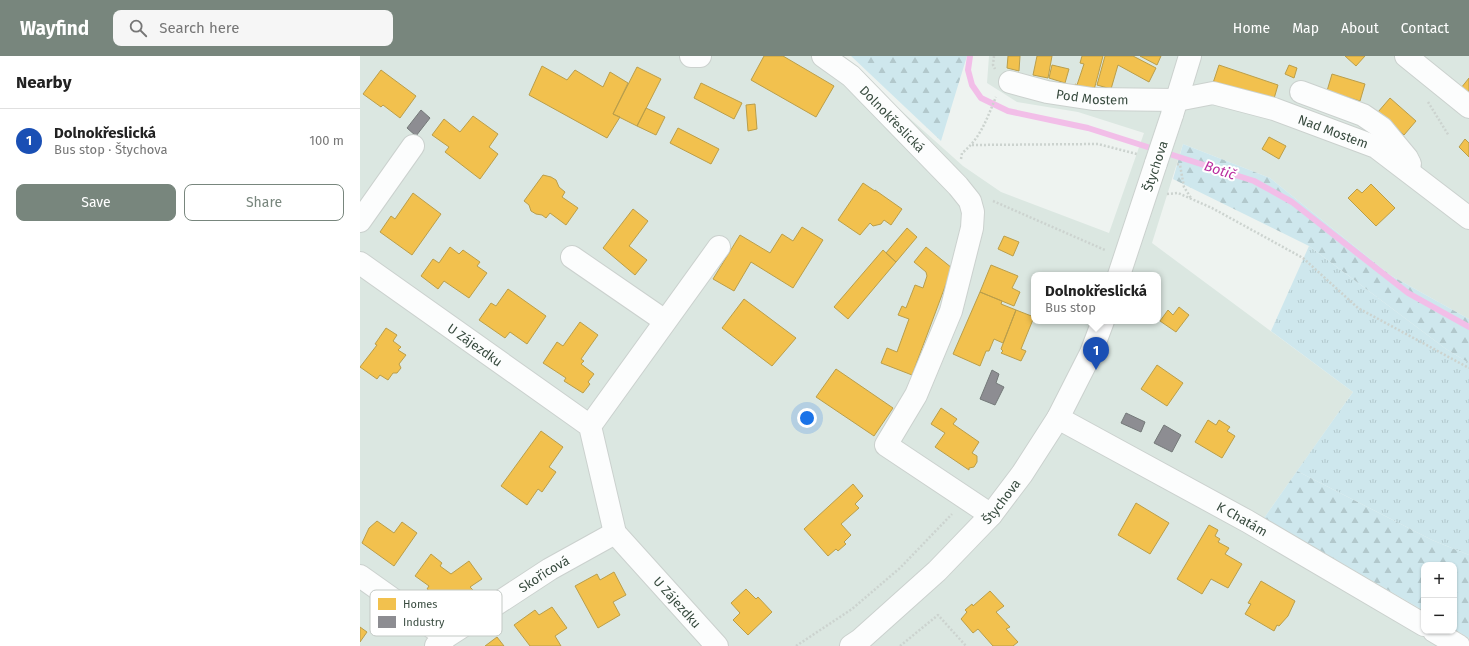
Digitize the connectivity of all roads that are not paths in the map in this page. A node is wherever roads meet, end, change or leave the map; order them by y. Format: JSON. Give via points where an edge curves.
{"nodes":[{"id":1,"x":691,"y":56,"type":"edge"},
{"id":2,"x":700,"y":56,"type":"edge"},
{"id":3,"x":823,"y":56,"type":"edge"},
{"id":4,"x":1190,"y":56,"type":"edge"},
{"id":5,"x":1406,"y":56,"type":"edge"},
{"id":6,"x":1004,"y":88,"type":"road end"},
{"id":7,"x":1301,"y":92,"type":"dead end"},
{"id":8,"x":1174,"y":107,"type":"junction"},
{"id":9,"x":1469,"y":107,"type":"edge"},
{"id":10,"x":413,"y":146,"type":"dead end"},
{"id":11,"x":1417,"y":180,"type":"junction"},
{"id":12,"x":1469,"y":218,"type":"edge"},
{"id":13,"x":360,"y":221,"type":"edge"},
{"id":14,"x":719,"y":247,"type":"dead end"},
{"id":15,"x":572,"y":257,"type":"dead end"},
{"id":16,"x":360,"y":263,"type":"edge"},
{"id":17,"x":1120,"y":272,"type":"edge"},
{"id":18,"x":665,"y":321,"type":"junction"},
{"id":19,"x":1102,"y":324,"type":"edge"},
{"id":20,"x":1058,"y":418,"type":"junction"},
{"id":21,"x":590,"y":426,"type":"junction"},
{"id":22,"x":991,"y":515,"type":"junction"},
{"id":23,"x":616,"y":533,"type":"junction"},
{"id":24,"x":360,"y":576,"type":"edge"},
{"id":25,"x":377,"y":590,"type":"edge"},
{"id":26,"x":502,"y":601,"type":"edge"},
{"id":27,"x":1421,"y":623,"type":"edge"},
{"id":28,"x":1439,"y":634,"type":"edge"},
{"id":29,"x":450,"y":636,"type":"edge"},
{"id":30,"x":441,"y":642,"type":"edge"},
{"id":31,"x":717,"y":646,"type":"edge"},
{"id":32,"x":851,"y":646,"type":"edge"},
{"id":33,"x":1459,"y":646,"type":"edge"}],
"edges":[{"from":1,"to":2,"type":"street"},
{"from":3,"to":22,"type":"street","name":"Dolnokřeslická","via":[[851,76],[970,201],[973,212],[972,228],[951,311],[916,395],[886,445]]},
{"from":4,"to":8,"type":"street","name":"Štychova"},
{"from":5,"to":9,"type":"street"},
{"from":6,"to":8,"type":"street","name":"Pod Mostem"},
{"from":7,"to":11,"type":"street","via":[[1363,115],[1382,128],[1407,158]]},
{"from":8,"to":11,"type":"street","name":"Nad Mostem","via":[[1213,93],[1274,109],[1376,147]]},
{"from":8,"to":17,"type":"street","name":"Štychova","bridge":true},
{"from":10,"to":13,"type":"street"},
{"from":11,"to":12,"type":"street","name":"Nad Mostem"},
{"from":14,"to":18,"type":"street"},
{"from":15,"to":18,"type":"street"},
{"from":16,"to":21,"type":"street","name":"U Zájezdku"},
{"from":18,"to":21,"type":"street"},
{"from":19,"to":20,"type":"street","name":"Štychova","via":[[1091,354]]},
{"from":20,"to":22,"type":"street","name":"Štychova","via":[[1022,474]]},
{"from":20,"to":27,"type":"street","name":"K Chatám","via":[[1248,521]]},
{"from":21,"to":23,"type":"street","name":"U Zájezdku"},
{"from":22,"to":32,"type":"street","name":"Štychova","via":[[937,571]]},
{"from":23,"to":26,"type":"street","name":"Skořicová","via":[[550,569]]},
{"from":23,"to":31,"type":"street","name":"U Zájezdku"},
{"from":24,"to":25,"type":"street"},
{"from":28,"to":33,"type":"street"},
{"from":29,"to":30,"type":"street","name":"Skořicová"}]}
